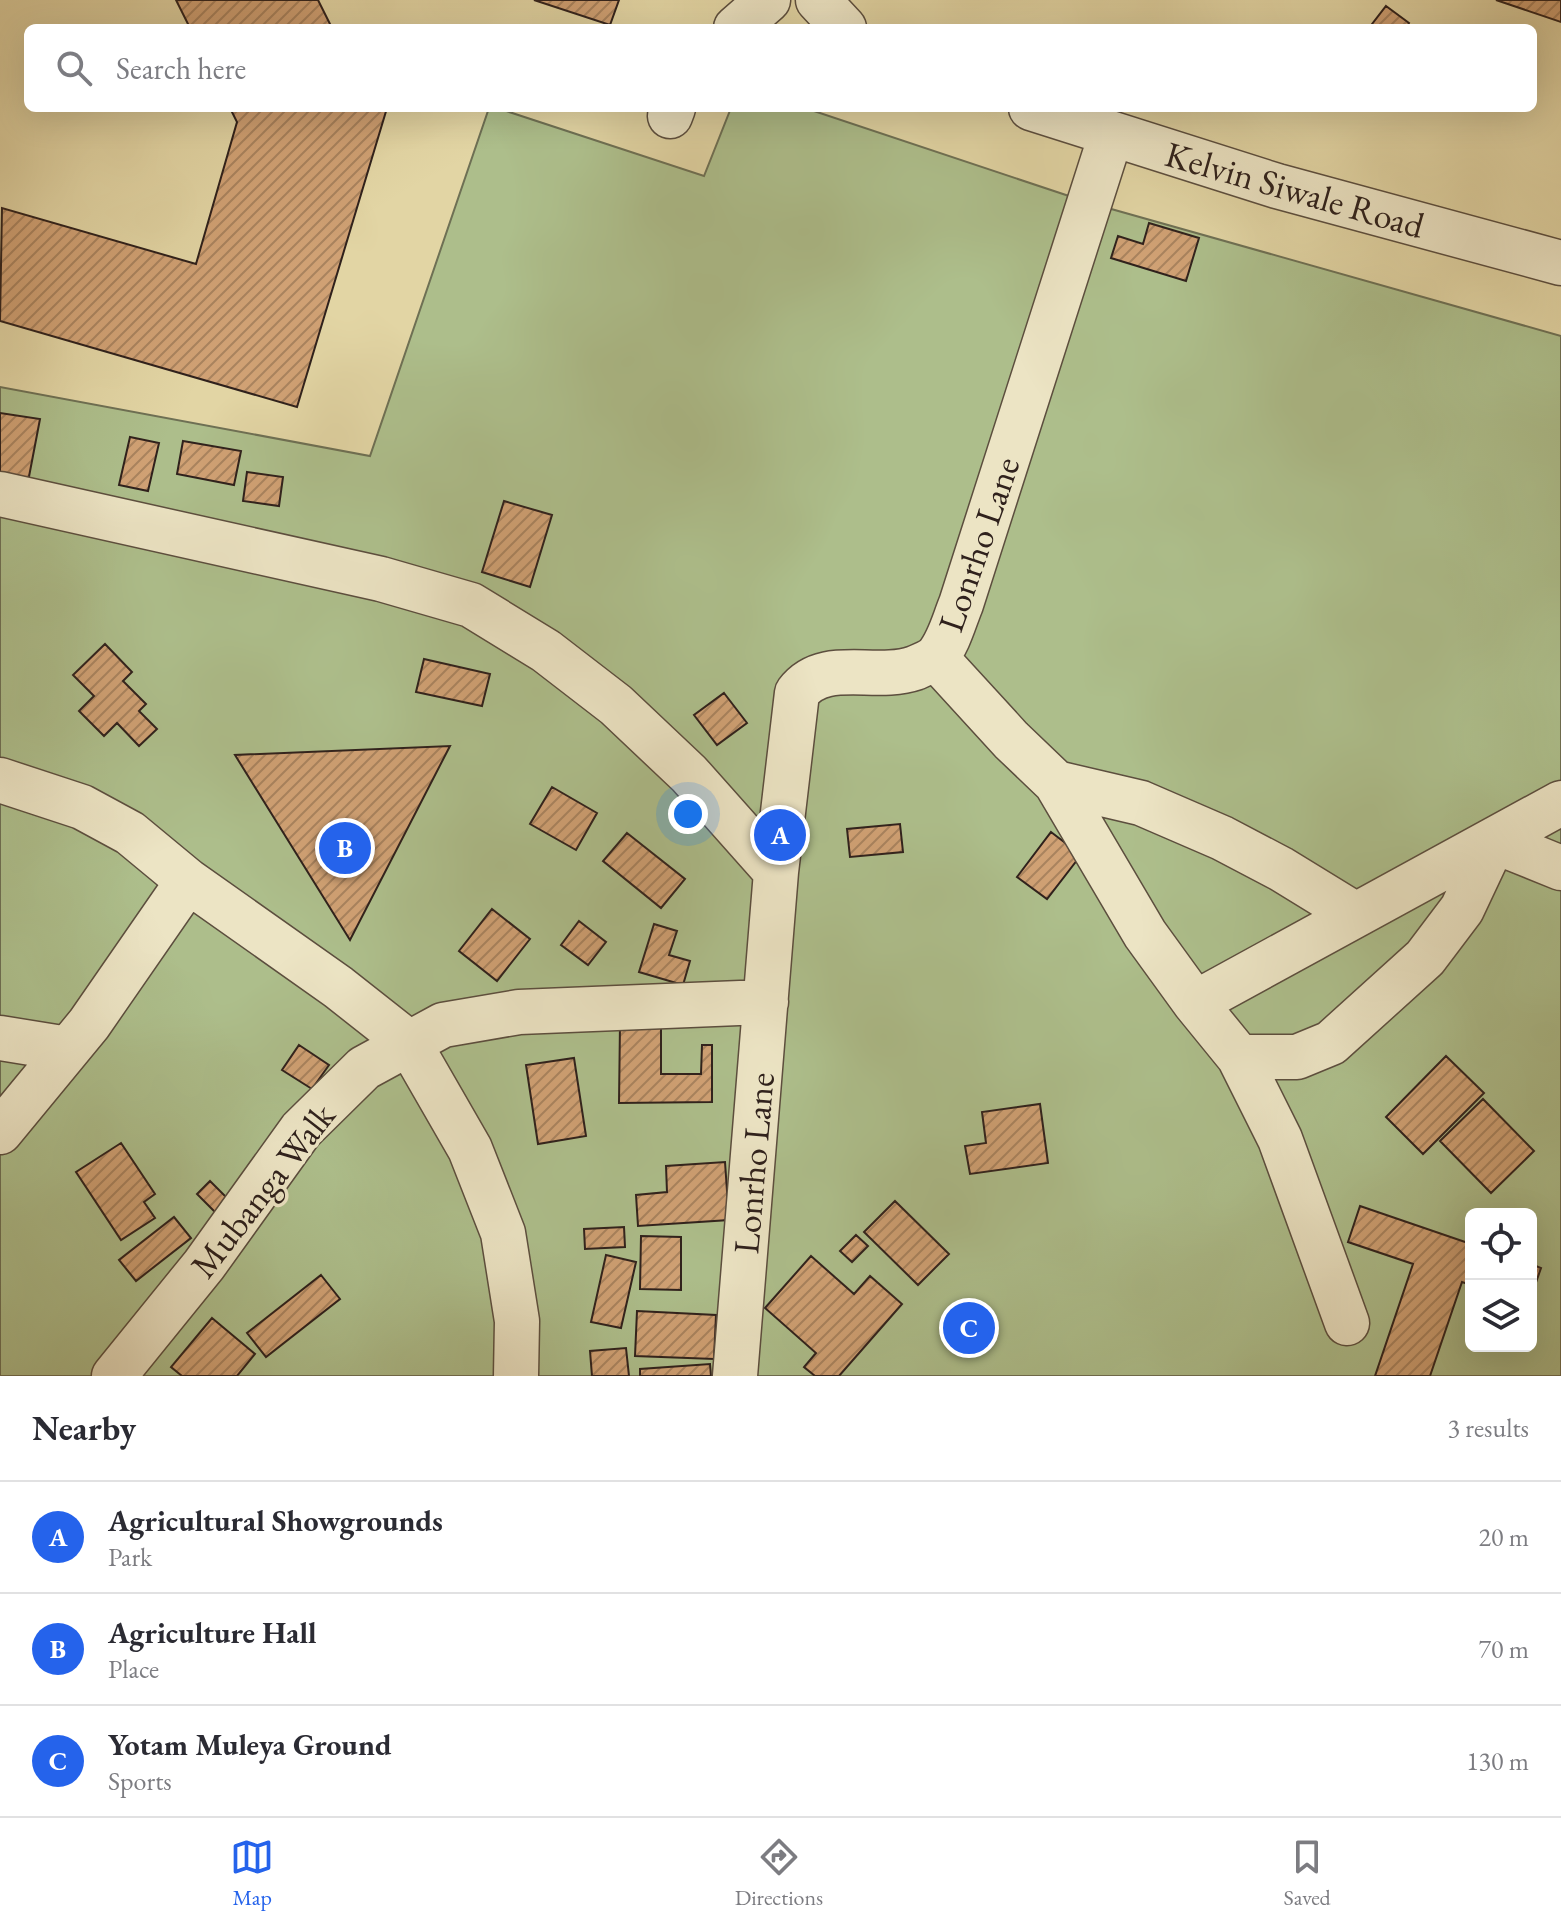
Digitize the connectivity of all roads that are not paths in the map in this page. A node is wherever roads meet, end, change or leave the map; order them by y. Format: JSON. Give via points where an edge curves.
{"nodes":[{"id":1,"x":768,"y":0,"type":"edge"},
{"id":2,"x":818,"y":0,"type":"edge"},
{"id":3,"x":741,"y":24,"type":"edge"},
{"id":4,"x":840,"y":24,"type":"edge"},
{"id":5,"x":1043,"y":112,"type":"edge"},
{"id":6,"x":1111,"y":135,"type":"junction"},
{"id":7,"x":1561,"y":263,"type":"edge"},
{"id":8,"x":0,"y":494,"type":"edge"},
{"id":9,"x":936,"y":658,"type":"junction"},
{"id":10,"x":0,"y":780,"type":"edge"},
{"id":11,"x":1056,"y":783,"type":"junction"},
{"id":12,"x":1561,"y":803,"type":"edge"},
{"id":13,"x":1494,"y":841,"type":"junction"},
{"id":14,"x":1561,"y":868,"type":"edge"},
{"id":15,"x":776,"y":872,"type":"junction"},
{"id":16,"x":188,"y":881,"type":"junction"},
{"id":17,"x":1356,"y":915,"type":"junction"},
{"id":18,"x":766,"y":1002,"type":"junction"},
{"id":19,"x":1195,"y":1003,"type":"junction"},
{"id":20,"x":0,"y":1038,"type":"edge"},
{"id":21,"x":409,"y":1043,"type":"junction"},
{"id":22,"x":68,"y":1049,"type":"junction"},
{"id":23,"x":1239,"y":1057,"type":"junction"},
{"id":24,"x":0,"y":1132,"type":"edge"},
{"id":25,"x":1347,"y":1323,"type":"dead end"},
{"id":26,"x":114,"y":1376,"type":"edge"},
{"id":27,"x":516,"y":1376,"type":"edge"},
{"id":28,"x":735,"y":1376,"type":"edge"}],
"edges":[{"from":1,"to":3,"type":"street"},
{"from":2,"to":4,"type":"street"},
{"from":5,"to":6,"type":"street","name":"Kelvin Siwale Road"},
{"from":6,"to":7,"type":"street","name":"Kelvin Siwale Road"},
{"from":6,"to":9,"type":"street","name":"Lonrho Lane","via":[[961,604]]},
{"from":8,"to":15,"type":"street","via":[[381,579],[471,605],[546,651],[616,705],[689,774]]},
{"from":9,"to":11,"type":"street"},
{"from":9,"to":15,"type":"street","name":"Lonrho Lane","via":[[902,672],[833,672],[805,682],[797,693]]},
{"from":10,"to":16,"type":"street","via":[[82,807],[130,833]]},
{"from":11,"to":17,"type":"street","via":[[1141,803],[1222,838]]},
{"from":11,"to":19,"type":"street","via":[[1145,934]]},
{"from":12,"to":13,"type":"street"},
{"from":13,"to":14,"type":"street"},
{"from":13,"to":17,"type":"street"},
{"from":13,"to":23,"type":"street","via":[[1462,909],[1425,958],[1331,1043],[1297,1057]]},
{"from":15,"to":18,"type":"street","name":"Lonrho Lane"},
{"from":16,"to":21,"type":"street"},
{"from":16,"to":22,"type":"street"},
{"from":17,"to":19,"type":"street"},
{"from":18,"to":21,"type":"street","name":"Mubanga Walk","via":[[519,1012],[443,1025]]},
{"from":18,"to":28,"type":"street","name":"Lonrho Lane"},
{"from":19,"to":23,"type":"street"},
{"from":20,"to":22,"type":"street"},
{"from":21,"to":26,"type":"street","name":"Mubanga Walk","via":[[364,1068],[301,1130],[204,1265]]},
{"from":21,"to":27,"type":"street","via":[[470,1149],[503,1233],[517,1321]]},
{"from":22,"to":24,"type":"street"},
{"from":23,"to":25,"type":"street","via":[[1280,1139]]}]}
